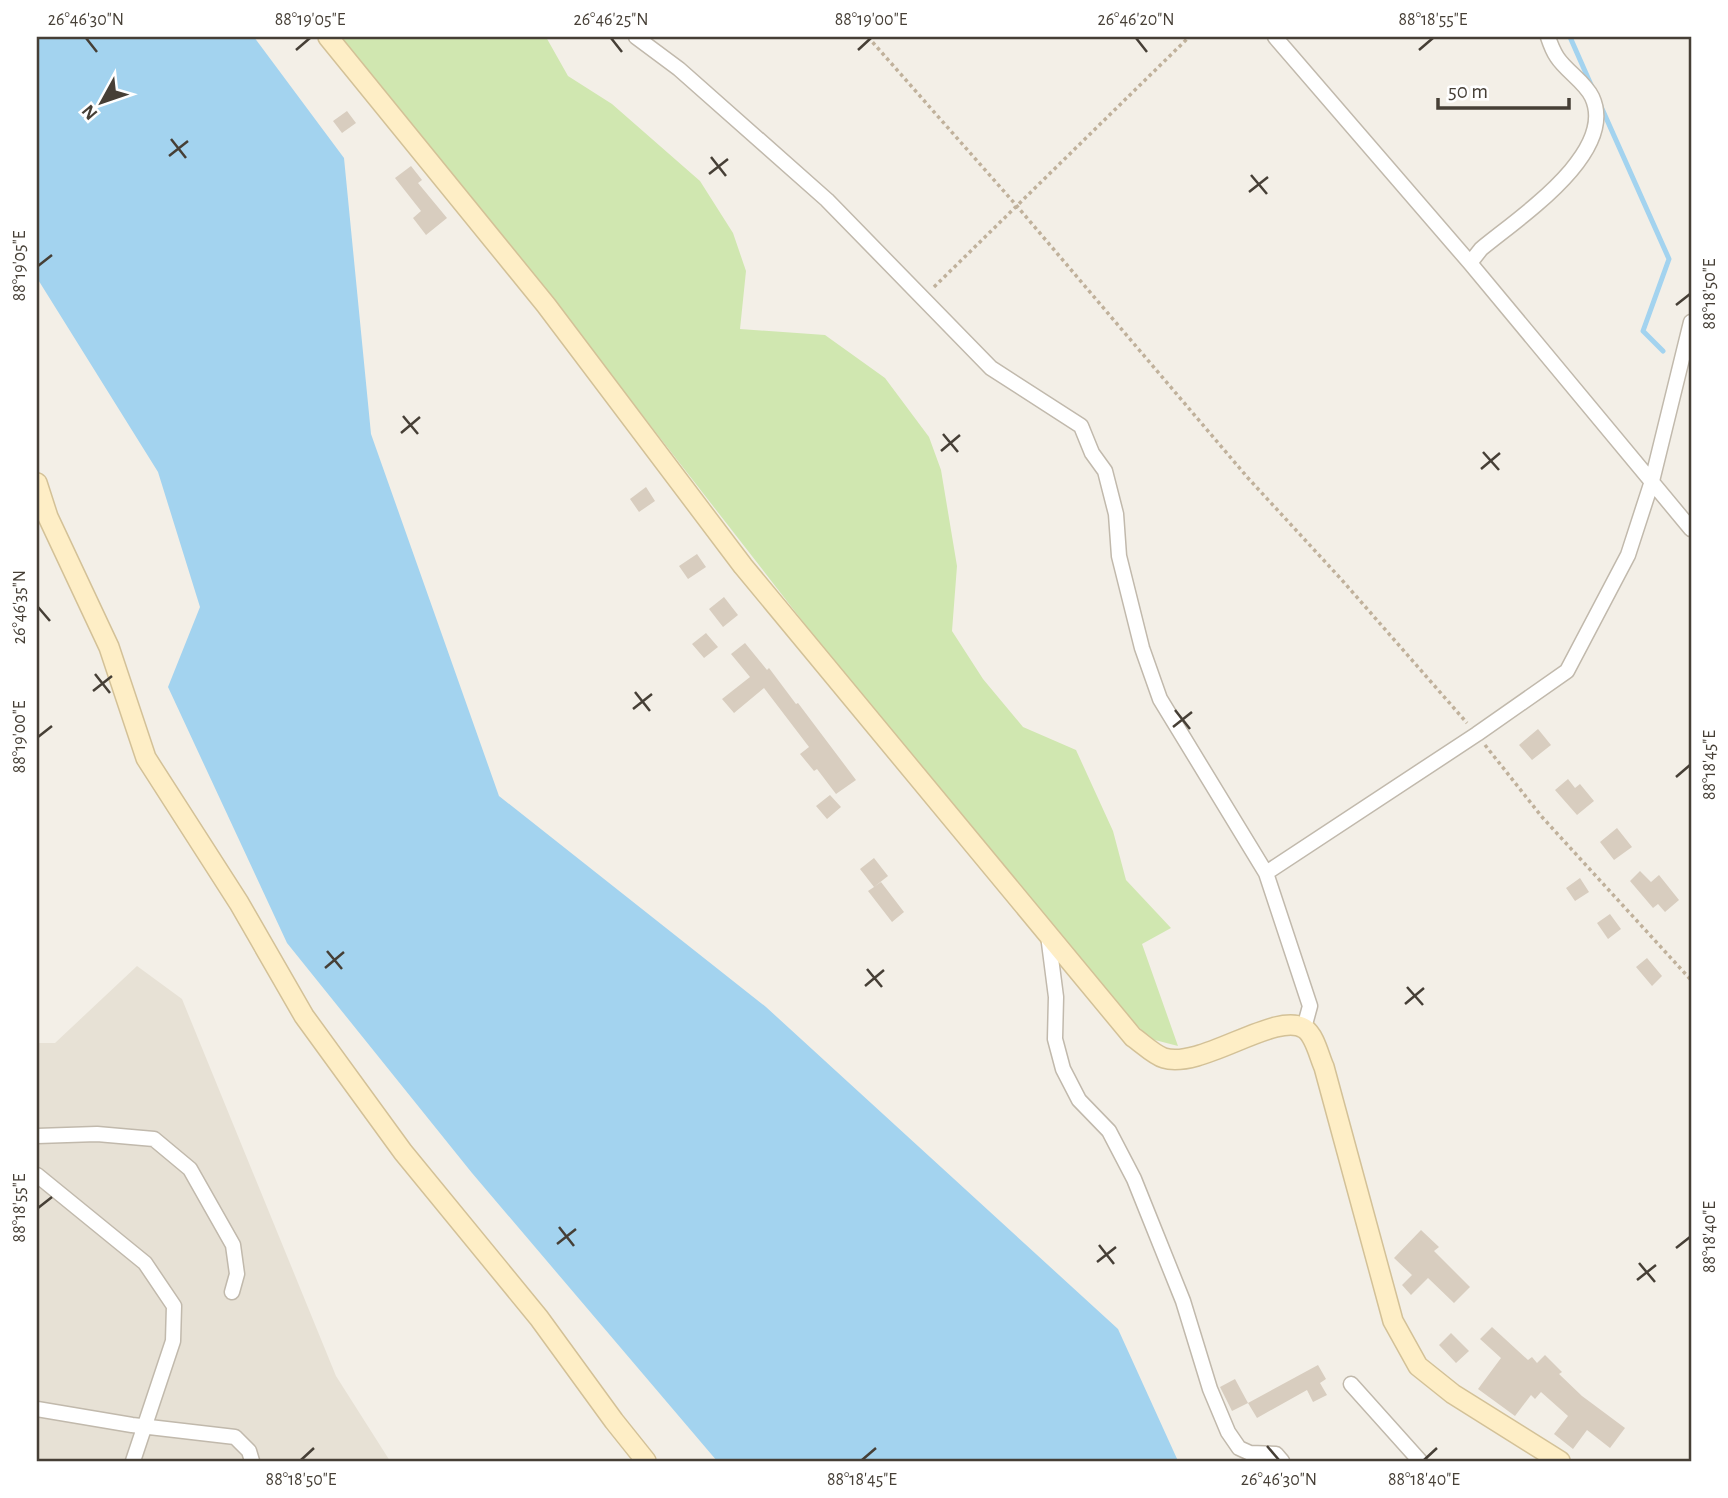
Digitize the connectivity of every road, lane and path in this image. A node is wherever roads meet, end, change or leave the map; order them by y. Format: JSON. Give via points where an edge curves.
{"nodes":[{"id":1,"x":328,"y":37,"type":"edge"},
{"id":2,"x":636,"y":37,"type":"edge"},
{"id":3,"x":868,"y":37,"type":"edge"},
{"id":4,"x":1189,"y":37,"type":"edge"},
{"id":5,"x":1275,"y":37,"type":"edge"},
{"id":6,"x":1548,"y":37,"type":"edge"},
{"id":7,"x":1016,"y":205,"type":"junction"},
{"id":8,"x":1471,"y":262,"type":"junction"},
{"id":9,"x":922,"y":298,"type":"junction"},
{"id":10,"x":1691,"y":321,"type":"edge"},
{"id":11,"x":1652,"y":481,"type":"junction"},
{"id":12,"x":37,"y":483,"type":"edge"},
{"id":13,"x":1691,"y":529,"type":"edge"},
{"id":14,"x":1477,"y":734,"type":"junction"},
{"id":15,"x":1266,"y":873,"type":"junction"},
{"id":16,"x":1048,"y":935,"type":"junction"},
{"id":17,"x":1691,"y":980,"type":"edge"},
{"id":18,"x":1304,"y":1028,"type":"junction"},
{"id":19,"x":37,"y":1136,"type":"edge"},
{"id":20,"x":37,"y":1175,"type":"edge"},
{"id":21,"x":233,"y":1292,"type":"dead end"},
{"id":22,"x":1351,"y":1384,"type":"dead end"},
{"id":23,"x":37,"y":1409,"type":"edge"},
{"id":24,"x":144,"y":1427,"type":"junction"},
{"id":25,"x":133,"y":1461,"type":"edge"},
{"id":26,"x":252,"y":1461,"type":"edge"},
{"id":27,"x":646,"y":1461,"type":"edge"},
{"id":28,"x":1282,"y":1461,"type":"edge"},
{"id":29,"x":1420,"y":1461,"type":"edge"},
{"id":30,"x":1560,"y":1461,"type":"edge"}],
"edges":[{"from":1,"to":16,"type":"main road","via":[[546,305],[743,566]]},
{"from":2,"to":9,"type":"street","via":[[679,69],[827,200]]},
{"from":3,"to":7,"type":"path"},
{"from":4,"to":7,"type":"path"},
{"from":5,"to":8,"type":"street"},
{"from":6,"to":8,"type":"street","via":[[1557,57],[1592,97],[1598,123],[1569,175]]},
{"from":7,"to":9,"type":"path"},
{"from":7,"to":14,"type":"path","via":[[1248,478]]},
{"from":8,"to":11,"type":"street"},
{"from":9,"to":15,"type":"street","via":[[991,369],[1081,426],[1104,471],[1116,514],[1119,556],[1160,699]]},
{"from":10,"to":11,"type":"street"},
{"from":11,"to":13,"type":"street"},
{"from":11,"to":14,"type":"street","via":[[1628,555],[1567,671]]},
{"from":12,"to":27,"type":"main road","via":[[48,517],[109,647],[146,758],[239,903],[304,1016],[403,1152],[539,1318]]},
{"from":14,"to":15,"type":"street"},
{"from":14,"to":17,"type":"path","via":[[1542,817]]},
{"from":15,"to":18,"type":"street","via":[[1310,1006]]},
{"from":16,"to":18,"type":"main road","via":[[1133,1037],[1164,1058],[1189,1060],[1275,1027]]},
{"from":16,"to":28,"type":"street","via":[[1056,997],[1055,1039],[1063,1069],[1079,1100],[1109,1131],[1134,1179],[1228,1432],[1239,1448],[1276,1454]]},
{"from":18,"to":30,"type":"main road","via":[[1324,1067],[1393,1321],[1418,1366],[1453,1394]]},
{"from":19,"to":21,"type":"street","via":[[97,1134],[154,1139],[190,1169],[233,1245],[237,1274]]},
{"from":20,"to":24,"type":"street","via":[[145,1263],[174,1306],[173,1341]]},
{"from":22,"to":29,"type":"street"},
{"from":23,"to":24,"type":"street"},
{"from":24,"to":25,"type":"street"},
{"from":24,"to":26,"type":"street","via":[[234,1437],[249,1451]]}]}
